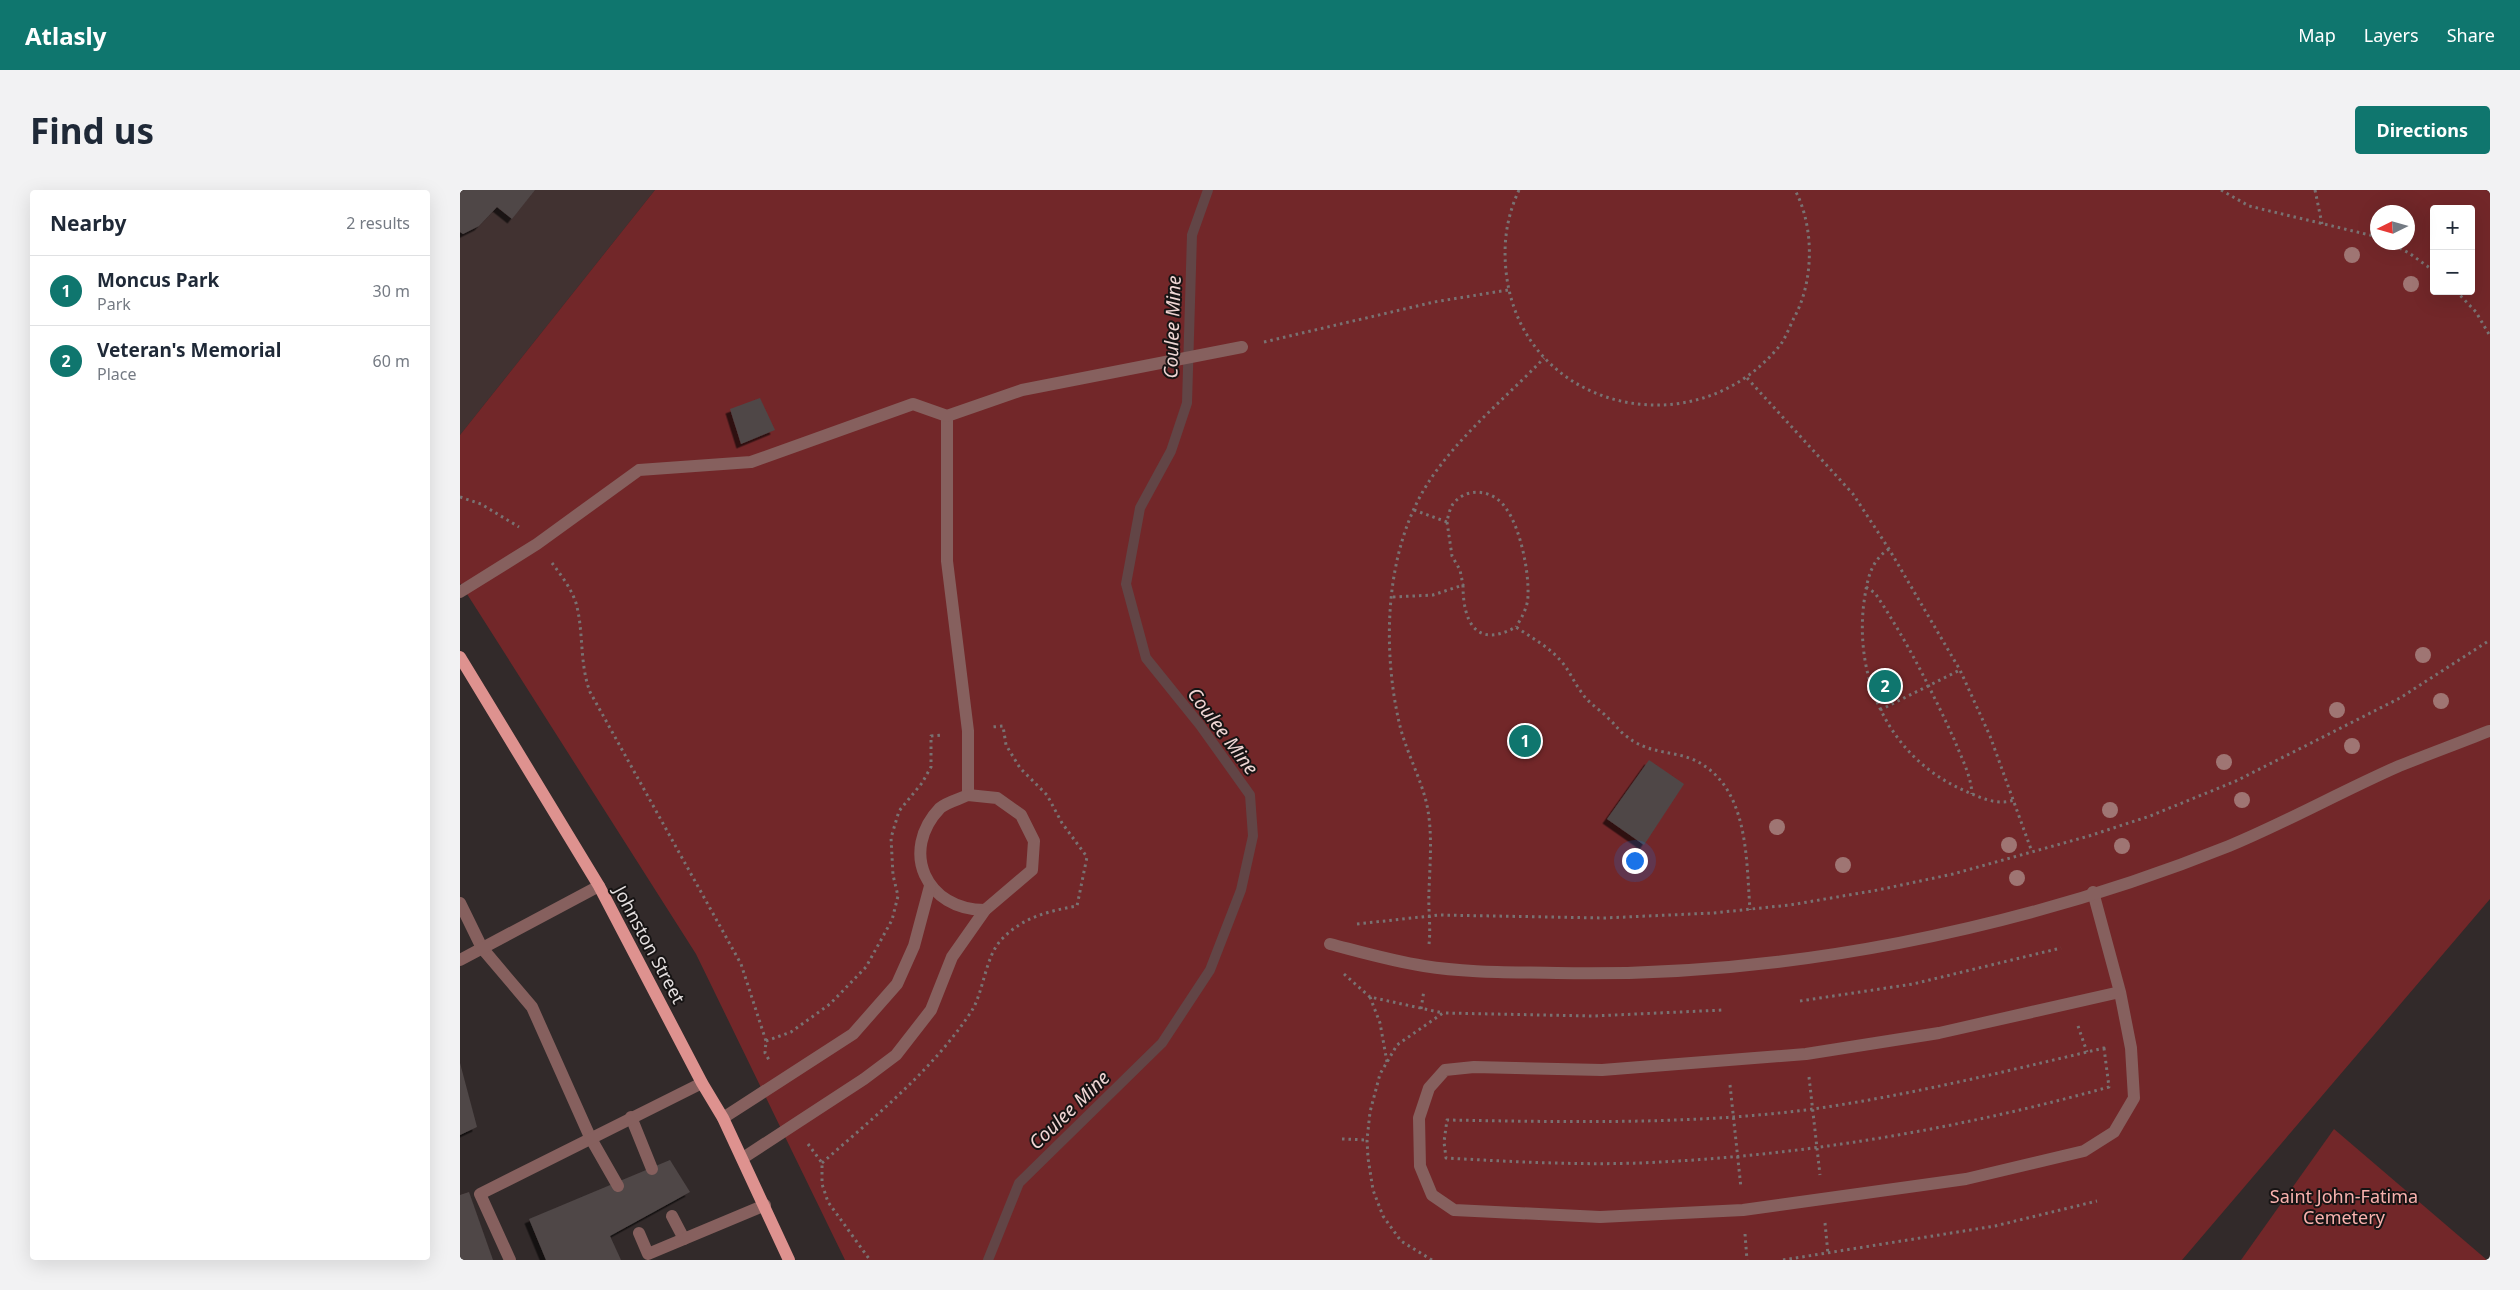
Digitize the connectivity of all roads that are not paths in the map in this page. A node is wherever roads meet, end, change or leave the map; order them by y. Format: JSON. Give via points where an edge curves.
{"nodes":[{"id":1,"x":1242,"y":348,"type":"road end"},
{"id":2,"x":947,"y":416,"type":"junction"},
{"id":3,"x":460,"y":592,"type":"edge"},
{"id":4,"x":460,"y":657,"type":"edge"},
{"id":5,"x":2489,"y":731,"type":"edge"},
{"id":6,"x":968,"y":795,"type":"junction"},
{"id":7,"x":599,"y":886,"type":"junction"},
{"id":8,"x":930,"y":886,"type":"junction"},
{"id":9,"x":2093,"y":892,"type":"junction"},
{"id":10,"x":460,"y":903,"type":"edge"},
{"id":11,"x":985,"y":910,"type":"junction"},
{"id":12,"x":1330,"y":944,"type":"dead end"},
{"id":13,"x":482,"y":948,"type":"junction"},
{"id":14,"x":460,"y":960,"type":"edge"},
{"id":15,"x":2120,"y":992,"type":"junction"},
{"id":16,"x":702,"y":1083,"type":"junction"},
{"id":17,"x":631,"y":1117,"type":"junction"},
{"id":18,"x":724,"y":1118,"type":"junction"},
{"id":19,"x":590,"y":1137,"type":"junction"},
{"id":20,"x":743,"y":1158,"type":"junction"},
{"id":21,"x":652,"y":1169,"type":"dead end"},
{"id":22,"x":618,"y":1186,"type":"dead end"},
{"id":23,"x":764,"y":1205,"type":"junction"},
{"id":24,"x":672,"y":1216,"type":"dead end"},
{"id":25,"x":639,"y":1233,"type":"dead end"},
{"id":26,"x":684,"y":1239,"type":"junction"},
{"id":27,"x":510,"y":1260,"type":"edge"},
{"id":28,"x":789,"y":1260,"type":"edge"}],
"edges":[{"from":1,"to":2,"type":"street","via":[[1022,390]]},
{"from":2,"to":3,"type":"street","via":[[913,404],[751,462],[640,470],[538,544]]},
{"from":2,"to":6,"type":"street","via":[[947,561],[968,731]]},
{"from":4,"to":7,"type":"main road","name":"Johnston Street"},
{"from":5,"to":9,"type":"street","via":[[2399,766],[2230,845]]},
{"from":6,"to":8,"type":"street","via":[[942,806],[924,830],[920,858]]},
{"from":6,"to":11,"type":"street","via":[[997,798],[1021,815],[1034,841],[1032,870]]},
{"from":7,"to":13,"type":"street"},
{"from":7,"to":16,"type":"main road","name":"Johnston Street"},
{"from":8,"to":11,"type":"street","via":[[940,898],[954,906]]},
{"from":8,"to":18,"type":"street","via":[[914,946],[897,984],[872,1013],[853,1034]]},
{"from":9,"to":12,"type":"street","via":[[1938,934],[1718,969],[1593,974],[1498,972],[1427,966]]},
{"from":9,"to":15,"type":"street"},
{"from":10,"to":13,"type":"street"},
{"from":11,"to":20,"type":"street","via":[[952,957],[931,1010],[896,1055]]},
{"from":13,"to":14,"type":"street"},
{"from":13,"to":19,"type":"street","via":[[532,1007]]},
{"from":15,"to":15,"type":"street","via":[[1939,1033],[1806,1054],[1602,1070],[1445,1070],[1429,1088],[1419,1118],[1420,1166],[1432,1195],[1454,1210],[1600,1217],[1743,1210],[1823,1201],[1966,1179],[2084,1151],[2114,1132],[2134,1098],[2132,1048]]},
{"from":16,"to":17,"type":"street"},
{"from":16,"to":18,"type":"main road","name":"Johnston Street"},
{"from":17,"to":19,"type":"street"},
{"from":17,"to":21,"type":"street"},
{"from":18,"to":20,"type":"main road","name":"Johnston Street"},
{"from":19,"to":22,"type":"street"},
{"from":19,"to":27,"type":"street","via":[[480,1194]]},
{"from":20,"to":23,"type":"main road","name":"Johnston Street"},
{"from":23,"to":26,"type":"street"},
{"from":23,"to":28,"type":"main road","name":"Johnston Street"},
{"from":24,"to":26,"type":"street"},
{"from":25,"to":26,"type":"street","via":[[648,1254]]}]}
